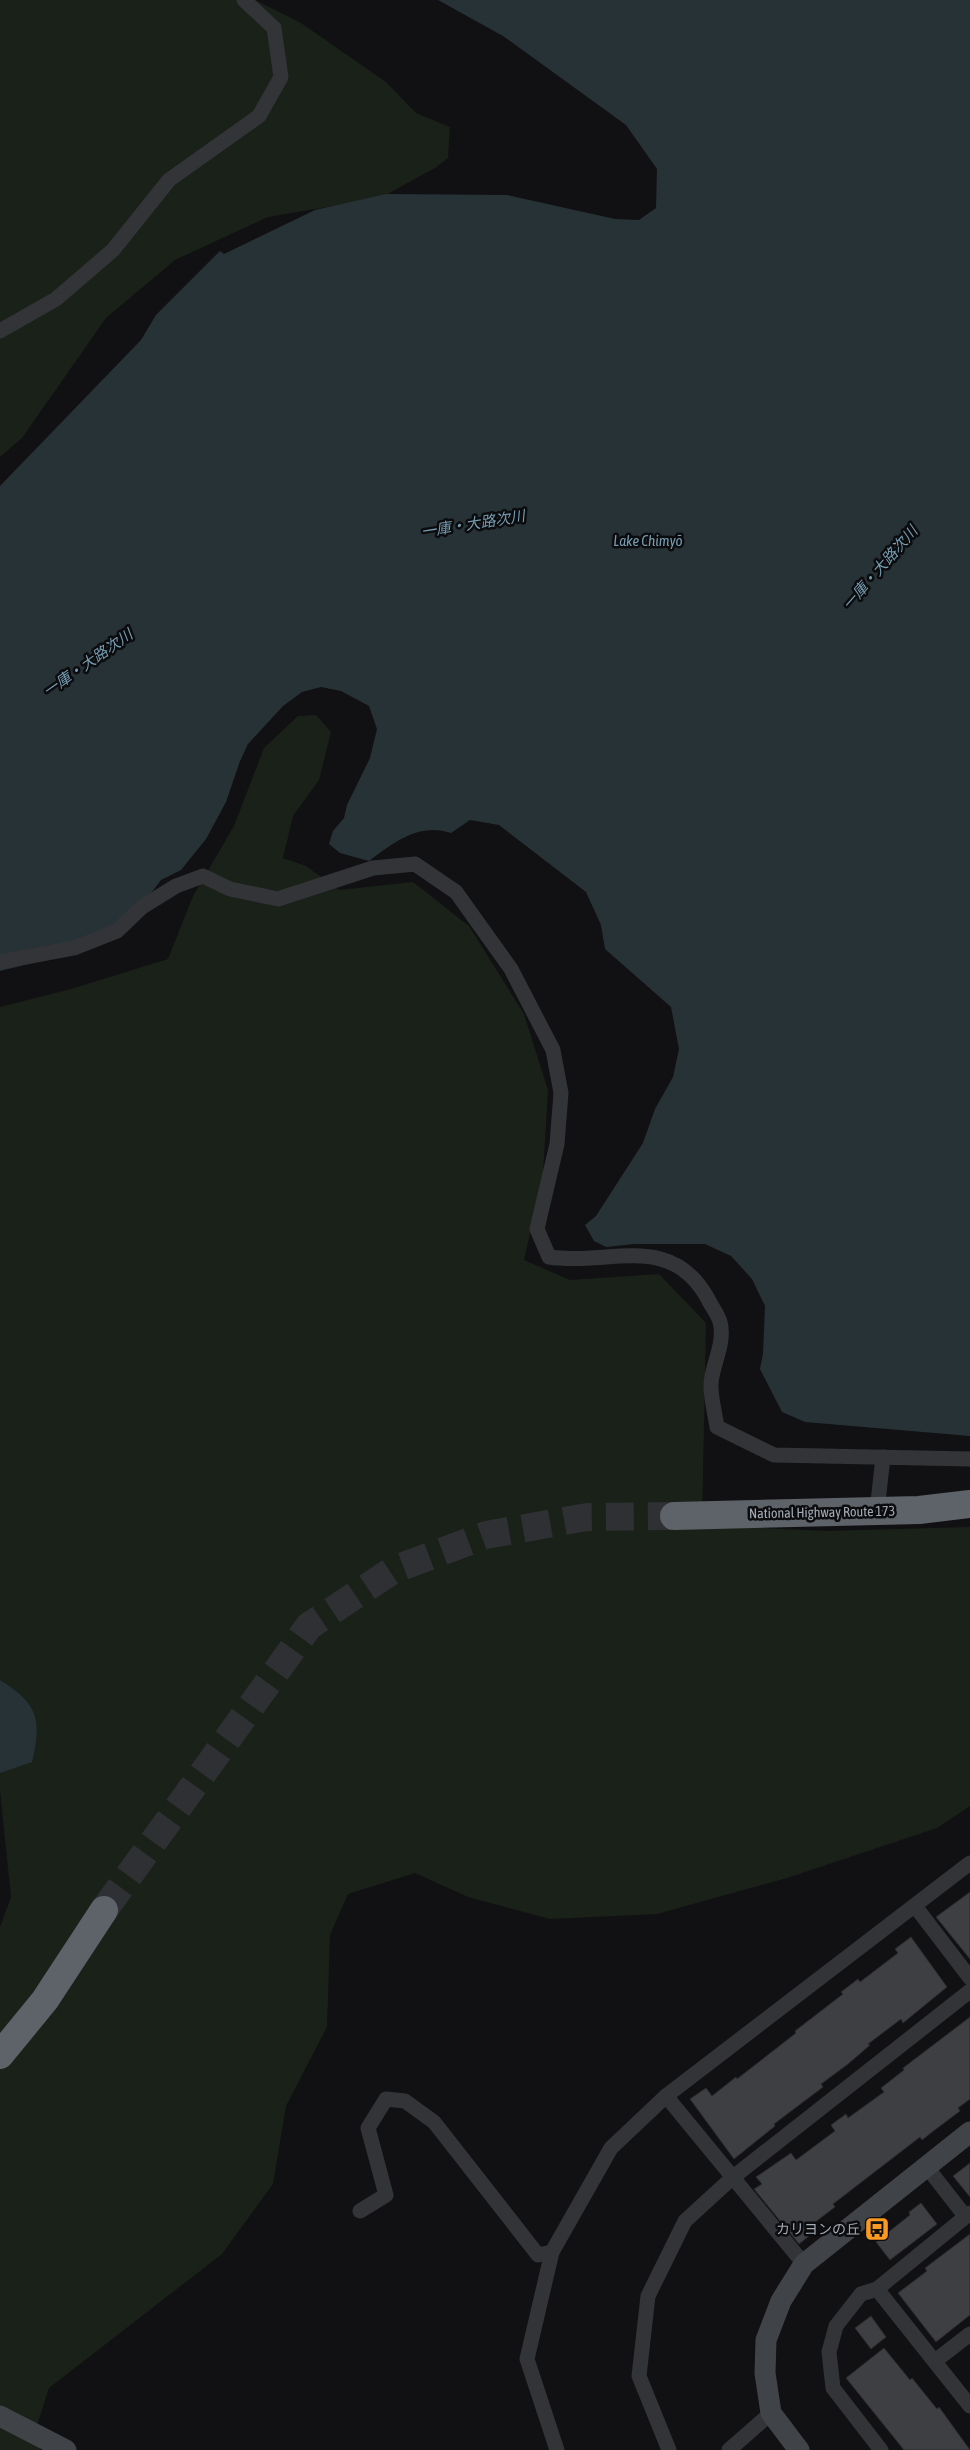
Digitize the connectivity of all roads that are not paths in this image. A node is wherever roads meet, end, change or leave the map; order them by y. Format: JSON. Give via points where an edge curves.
{"nodes":[{"id":1,"x":244,"y":0,"type":"edge"},
{"id":2,"x":0,"y":331,"type":"edge"},
{"id":3,"x":0,"y":962,"type":"edge"},
{"id":4,"x":884,"y":1457,"type":"junction"},
{"id":5,"x":970,"y":1459,"type":"edge"},
{"id":6,"x":970,"y":1504,"type":"edge"},
{"id":7,"x":877,"y":1511,"type":"junction"},
{"id":8,"x":674,"y":1516,"type":"tunnel mouth"},
{"id":9,"x":970,"y":1863,"type":"edge"},
{"id":10,"x":915,"y":1906,"type":"junction"},
{"id":11,"x":104,"y":1910,"type":"tunnel mouth"},
{"id":12,"x":970,"y":1978,"type":"edge"},
{"id":13,"x":970,"y":1991,"type":"edge"},
{"id":14,"x":0,"y":2055,"type":"edge"},
{"id":15,"x":666,"y":2096,"type":"junction"},
{"id":16,"x":970,"y":2132,"type":"edge"},
{"id":17,"x":926,"y":2166,"type":"junction"},
{"id":18,"x":732,"y":2178,"type":"junction"},
{"id":19,"x":360,"y":2211,"type":"dead end"},
{"id":20,"x":968,"y":2215,"type":"edge"},
{"id":21,"x":552,"y":2252,"type":"junction"},
{"id":22,"x":804,"y":2264,"type":"junction"},
{"id":23,"x":877,"y":2289,"type":"junction"},
{"id":24,"x":970,"y":2334,"type":"edge"},
{"id":25,"x":936,"y":2361,"type":"junction"},
{"id":26,"x":970,"y":2406,"type":"edge"},
{"id":27,"x":771,"y":2413,"type":"junction"},
{"id":28,"x":0,"y":2416,"type":"edge"},
{"id":29,"x":66,"y":2450,"type":"edge"},
{"id":30,"x":557,"y":2450,"type":"edge"},
{"id":31,"x":669,"y":2450,"type":"edge"},
{"id":32,"x":729,"y":2450,"type":"edge"},
{"id":33,"x":799,"y":2450,"type":"edge"},
{"id":34,"x":881,"y":2450,"type":"edge"}],
"edges":[{"from":1,"to":2,"type":"street","via":[[274,28],[281,77],[259,116],[169,180],[113,250],[56,299]]},
{"from":3,"to":4,"type":"street","via":[[74,948],[117,931],[142,907],[176,886],[203,876],[230,889],[278,899],[373,868],[415,864],[456,892],[511,969],[553,1050],[561,1093],[558,1144],[537,1228],[549,1257],[569,1260],[651,1255],[683,1268],[701,1288],[721,1323],[719,1356],[710,1384],[717,1427],[774,1455]]},
{"from":4,"to":5,"type":"street"},
{"from":4,"to":7,"type":"street"},
{"from":6,"to":7,"type":"highway","name":"National Highway Route 173"},
{"from":7,"to":8,"type":"highway","name":"National Highway Route 173"},
{"from":9,"to":10,"type":"street"},
{"from":10,"to":12,"type":"street"},
{"from":10,"to":15,"type":"street"},
{"from":11,"to":14,"type":"highway","via":[[45,2000]]},
{"from":13,"to":18,"type":"street"},
{"from":15,"to":18,"type":"street"},
{"from":15,"to":21,"type":"street","via":[[611,2148]]},
{"from":16,"to":17,"type":"street"},
{"from":17,"to":20,"type":"street"},
{"from":17,"to":22,"type":"street"},
{"from":18,"to":22,"type":"street"},
{"from":18,"to":31,"type":"street","via":[[685,2221],[648,2296],[639,2376]]},
{"from":19,"to":21,"type":"street","via":[[386,2195],[368,2128],[386,2099],[405,2101],[434,2122],[538,2255]]},
{"from":20,"to":23,"type":"street"},
{"from":21,"to":30,"type":"street","via":[[527,2359]]},
{"from":22,"to":27,"type":"street","via":[[781,2302],[766,2340],[765,2373]]},
{"from":23,"to":25,"type":"street"},
{"from":23,"to":34,"type":"street","via":[[861,2294],[836,2326],[829,2352],[833,2388]]},
{"from":24,"to":25,"type":"street"},
{"from":25,"to":26,"type":"street"},
{"from":27,"to":32,"type":"street"},
{"from":27,"to":33,"type":"street"},
{"from":28,"to":29,"type":"street"}]}
